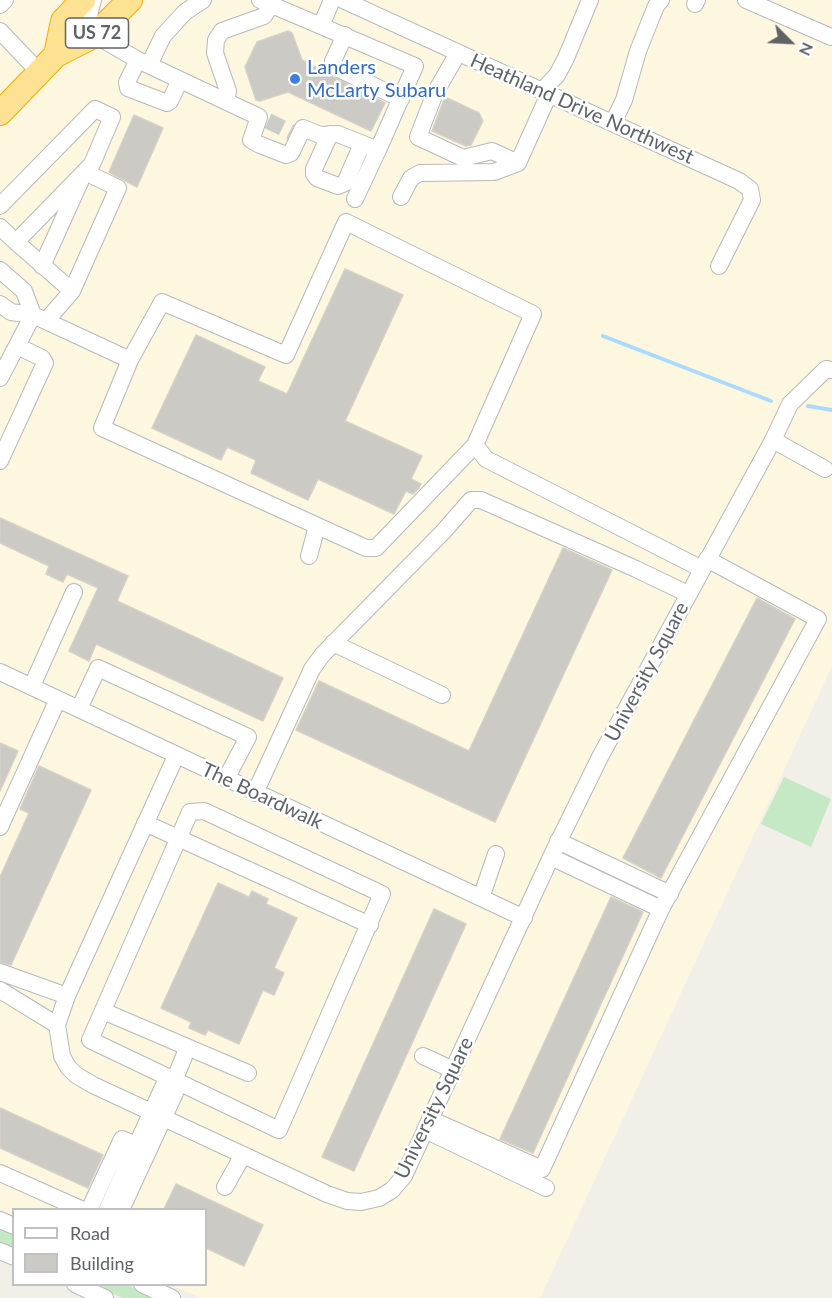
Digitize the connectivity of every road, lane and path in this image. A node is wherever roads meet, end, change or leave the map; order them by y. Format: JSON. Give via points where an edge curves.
{"nodes":[{"id":1,"x":5,"y":0,"type":"edge"},
{"id":2,"x":83,"y":0,"type":"edge"},
{"id":3,"x":93,"y":0,"type":"edge"},
{"id":4,"x":130,"y":0,"type":"edge"},
{"id":5,"x":203,"y":0,"type":"edge"},
{"id":6,"x":332,"y":0,"type":"edge"},
{"id":7,"x":343,"y":0,"type":"edge"},
{"id":8,"x":590,"y":0,"type":"edge"},
{"id":9,"x":661,"y":0,"type":"edge"},
{"id":10,"x":746,"y":0,"type":"edge"},
{"id":11,"x":265,"y":2,"type":"edge"},
{"id":12,"x":0,"y":5,"type":"edge"},
{"id":13,"x":321,"y":26,"type":"junction"},
{"id":14,"x":0,"y":31,"type":"edge"},
{"id":15,"x":95,"y":35,"type":"junction"},
{"id":16,"x":345,"y":35,"type":"junction"},
{"id":17,"x":832,"y":36,"type":"edge"},
{"id":18,"x":458,"y":53,"type":"junction"},
{"id":19,"x":56,"y":55,"type":"junction"},
{"id":20,"x":143,"y":62,"type":"junction"},
{"id":21,"x":39,"y":72,"type":"junction"},
{"id":22,"x":180,"y":80,"type":"junction"},
{"id":23,"x":546,"y":93,"type":"junction"},
{"id":24,"x":401,"y":99,"type":"junction"},
{"id":25,"x":226,"y":101,"type":"junction"},
{"id":26,"x":0,"y":112,"type":"edge"},
{"id":27,"x":614,"y":123,"type":"junction"},
{"id":28,"x":330,"y":134,"type":"junction"},
{"id":29,"x":370,"y":147,"type":"junction"},
{"id":30,"x":518,"y":163,"type":"junction"},
{"id":31,"x":85,"y":172,"type":"junction"},
{"id":32,"x":401,"y":196,"type":"dead end"},
{"id":33,"x":355,"y":199,"type":"dead end"},
{"id":34,"x":0,"y":206,"type":"edge"},
{"id":35,"x":0,"y":227,"type":"edge"},
{"id":36,"x":15,"y":242,"type":"junction"},
{"id":37,"x":42,"y":266,"type":"junction"},
{"id":38,"x":719,"y":266,"type":"dead end"},
{"id":39,"x":0,"y":270,"type":"edge"},
{"id":40,"x":72,"y":291,"type":"junction"},
{"id":41,"x":0,"y":304,"type":"edge"},
{"id":42,"x":39,"y":318,"type":"junction"},
{"id":43,"x":16,"y":346,"type":"junction"},
{"id":44,"x":130,"y":360,"type":"junction"},
{"id":45,"x":2,"y":368,"type":"edge"},
{"id":46,"x":832,"y":370,"type":"edge"},
{"id":47,"x":773,"y":440,"type":"junction"},
{"id":48,"x":475,"y":445,"type":"junction"},
{"id":49,"x":0,"y":461,"type":"edge"},
{"id":50,"x":825,"y":468,"type":"dead end"},
{"id":51,"x":317,"y":526,"type":"junction"},
{"id":52,"x":309,"y":556,"type":"dead end"},
{"id":53,"x":705,"y":564,"type":"junction"},
{"id":54,"x":74,"y":592,"type":"dead end"},
{"id":55,"x":688,"y":594,"type":"junction"},
{"id":56,"x":333,"y":643,"type":"junction"},
{"id":57,"x":0,"y":672,"type":"edge"},
{"id":58,"x":32,"y":686,"type":"junction"},
{"id":59,"x":442,"y":695,"type":"dead end"},
{"id":60,"x":58,"y":699,"type":"junction"},
{"id":61,"x":79,"y":709,"type":"junction"},
{"id":62,"x":176,"y":756,"type":"junction"},
{"id":63,"x":226,"y":779,"type":"junction"},
{"id":64,"x":255,"y":793,"type":"junction"},
{"id":65,"x":145,"y":824,"type":"junction"},
{"id":66,"x":0,"y":827,"type":"edge"},
{"id":67,"x":177,"y":839,"type":"junction"},
{"id":68,"x":555,"y":849,"type":"junction"},
{"id":69,"x":496,"y":854,"type":"dead end"},
{"id":70,"x":670,"y":894,"type":"junction"},
{"id":71,"x":481,"y":898,"type":"junction"},
{"id":72,"x":661,"y":909,"type":"junction"},
{"id":73,"x":524,"y":918,"type":"junction"},
{"id":74,"x":370,"y":925,"type":"junction"},
{"id":75,"x":0,"y":972,"type":"edge"},
{"id":76,"x":0,"y":990,"type":"edge"},
{"id":77,"x":67,"y":996,"type":"junction"},
{"id":78,"x":103,"y":1011,"type":"junction"},
{"id":79,"x":57,"y":1026,"type":"junction"},
{"id":80,"x":187,"y":1049,"type":"junction"},
{"id":81,"x":423,"y":1056,"type":"dead end"},
{"id":82,"x":453,"y":1070,"type":"junction"},
{"id":83,"x":248,"y":1073,"type":"dead end"},
{"id":84,"x":174,"y":1081,"type":"junction"},
{"id":85,"x":157,"y":1116,"type":"junction"},
{"id":86,"x":428,"y":1124,"type":"junction"},
{"id":87,"x":136,"y":1145,"type":"junction"},
{"id":88,"x":243,"y":1155,"type":"junction"},
{"id":89,"x":0,"y":1173,"type":"edge"},
{"id":90,"x":225,"y":1187,"type":"dead end"},
{"id":91,"x":546,"y":1188,"type":"dead end"},
{"id":92,"x":80,"y":1208,"type":"edge"},
{"id":93,"x":89,"y":1208,"type":"edge"},
{"id":94,"x":107,"y":1208,"type":"edge"},
{"id":95,"x":121,"y":1208,"type":"edge"},
{"id":96,"x":82,"y":1286,"type":"edge"},
{"id":97,"x":146,"y":1286,"type":"edge"},
{"id":98,"x":105,"y":1298,"type":"edge"},
{"id":99,"x":173,"y":1298,"type":"edge"}],
"edges":[{"from":1,"to":12,"type":"street"},
{"from":2,"to":19,"type":"highway","number":"US 72","via":[[63,21]]},
{"from":3,"to":15,"type":"street","via":[[87,23]]},
{"from":4,"to":15,"type":"highway","number":"US 72"},
{"from":5,"to":20,"type":"street","via":[[185,12]]},
{"from":6,"to":13,"type":"street"},
{"from":7,"to":18,"type":"street","name":"Heathland Drive Northwest"},
{"from":8,"to":23,"type":"street","via":[[566,58]]},
{"from":9,"to":27,"type":"street","via":[[638,51]]},
{"from":10,"to":17,"type":"street"},
{"from":11,"to":13,"type":"street"},
{"from":11,"to":25,"type":"street","via":[[264,16],[222,31],[216,40],[215,53],[228,91]]},
{"from":13,"to":16,"type":"street"},
{"from":14,"to":21,"type":"street"},
{"from":15,"to":19,"type":"highway","number":"US 72"},
{"from":15,"to":20,"type":"street"},
{"from":16,"to":24,"type":"street","via":[[333,65]]},
{"from":16,"to":24,"type":"street","via":[[415,66]]},
{"from":18,"to":23,"type":"street","name":"Heathland Drive Northwest"},
{"from":18,"to":30,"type":"street","via":[[435,93],[418,137],[463,158],[492,151]]},
{"from":19,"to":21,"type":"highway","number":"US 72"},
{"from":20,"to":22,"type":"street"},
{"from":20,"to":22,"type":"street","via":[[127,82],[128,88],[167,103]]},
{"from":21,"to":26,"type":"highway","number":"US 72"},
{"from":22,"to":25,"type":"street"},
{"from":23,"to":27,"type":"street","name":"Heathland Drive Northwest"},
{"from":23,"to":30,"type":"street"},
{"from":24,"to":29,"type":"street"},
{"from":25,"to":28,"type":"street","via":[[263,119],[251,140],[286,155],[291,153],[295,134],[303,128],[320,135]]},
{"from":27,"to":38,"type":"street","name":"Heathland Drive Northwest","via":[[750,189],[752,200]]},
{"from":28,"to":29,"type":"street"},
{"from":28,"to":29,"type":"street","via":[[314,174],[338,186],[345,183]]},
{"from":29,"to":33,"type":"street"},
{"from":30,"to":32,"type":"street","via":[[494,172],[420,174],[411,178]]},
{"from":31,"to":34,"type":"street","via":[[112,117],[95,110]]},
{"from":31,"to":36,"type":"street"},
{"from":31,"to":37,"type":"street"},
{"from":31,"to":40,"type":"street","via":[[118,188]]},
{"from":35,"to":36,"type":"street"},
{"from":36,"to":37,"type":"street"},
{"from":37,"to":40,"type":"street"},
{"from":39,"to":42,"type":"street","via":[[24,291]]},
{"from":40,"to":42,"type":"street"},
{"from":41,"to":42,"type":"street","via":[[11,312]]},
{"from":42,"to":43,"type":"street"},
{"from":42,"to":44,"type":"street"},
{"from":43,"to":45,"type":"street"},
{"from":43,"to":49,"type":"street","via":[[45,363]]},
{"from":44,"to":48,"type":"street","via":[[162,302],[286,355],[346,222],[533,314]]},
{"from":44,"to":51,"type":"street","via":[[102,428]]},
{"from":46,"to":47,"type":"street","name":"University Square","via":[[826,369],[790,404]]},
{"from":47,"to":50,"type":"street"},
{"from":47,"to":53,"type":"street","name":"University Square"},
{"from":48,"to":51,"type":"street","via":[[376,548],[366,548]]},
{"from":48,"to":53,"type":"street","via":[[486,459]]},
{"from":51,"to":52,"type":"street"},
{"from":53,"to":55,"type":"street","name":"University Square"},
{"from":53,"to":70,"type":"street","via":[[818,619]]},
{"from":54,"to":58,"type":"street"},
{"from":55,"to":56,"type":"street","via":[[481,500],[471,500]]},
{"from":55,"to":68,"type":"street","name":"University Square"},
{"from":56,"to":59,"type":"street"},
{"from":56,"to":64,"type":"street","via":[[312,669]]},
{"from":57,"to":58,"type":"street","name":"The Boardwalk"},
{"from":58,"to":60,"type":"street","name":"The Boardwalk"},
{"from":60,"to":61,"type":"street","name":"The Boardwalk"},
{"from":60,"to":66,"type":"street"},
{"from":61,"to":62,"type":"street","name":"The Boardwalk"},
{"from":61,"to":63,"type":"street","via":[[98,669],[248,737]]},
{"from":62,"to":63,"type":"street","name":"The Boardwalk"},
{"from":62,"to":65,"type":"street","name":"University Square"},
{"from":63,"to":64,"type":"street","name":"The Boardwalk"},
{"from":64,"to":71,"type":"street","name":"The Boardwalk"},
{"from":65,"to":67,"type":"street"},
{"from":65,"to":77,"type":"street","name":"University Square"},
{"from":67,"to":74,"type":"street"},
{"from":67,"to":74,"type":"street","via":[[190,812],[204,811],[382,894]]},
{"from":67,"to":78,"type":"street"},
{"from":68,"to":70,"type":"street"},
{"from":68,"to":72,"type":"street"},
{"from":68,"to":73,"type":"street","name":"University Square"},
{"from":69,"to":71,"type":"street"},
{"from":70,"to":72,"type":"street"},
{"from":71,"to":73,"type":"street","name":"The Boardwalk"},
{"from":72,"to":86,"type":"street","via":[[542,1169]]},
{"from":73,"to":82,"type":"street","name":"University Square"},
{"from":74,"to":84,"type":"street","via":[[279,1130]]},
{"from":75,"to":77,"type":"street"},
{"from":76,"to":79,"type":"street"},
{"from":77,"to":79,"type":"street","name":"University Square"},
{"from":78,"to":80,"type":"street"},
{"from":78,"to":84,"type":"street","via":[[90,1040]]},
{"from":79,"to":85,"type":"street","name":"University Square","via":[[62,1056],[76,1075]]},
{"from":80,"to":83,"type":"street"},
{"from":80,"to":84,"type":"street"},
{"from":81,"to":82,"type":"street"},
{"from":82,"to":86,"type":"street","name":"University Square"},
{"from":84,"to":85,"type":"street","via":[[175,1093]]},
{"from":85,"to":87,"type":"street"},
{"from":85,"to":88,"type":"street","name":"University Square"},
{"from":85,"to":95,"type":"street"},
{"from":86,"to":88,"type":"street","name":"University Square","via":[[404,1176],[392,1190],[361,1202],[327,1194]]},
{"from":86,"to":91,"type":"street"},
{"from":87,"to":93,"type":"street","via":[[122,1139]]},
{"from":87,"to":94,"type":"street"},
{"from":88,"to":90,"type":"street"},
{"from":89,"to":92,"type":"street"},
{"from":96,"to":98,"type":"street"},
{"from":97,"to":99,"type":"street"}]}
